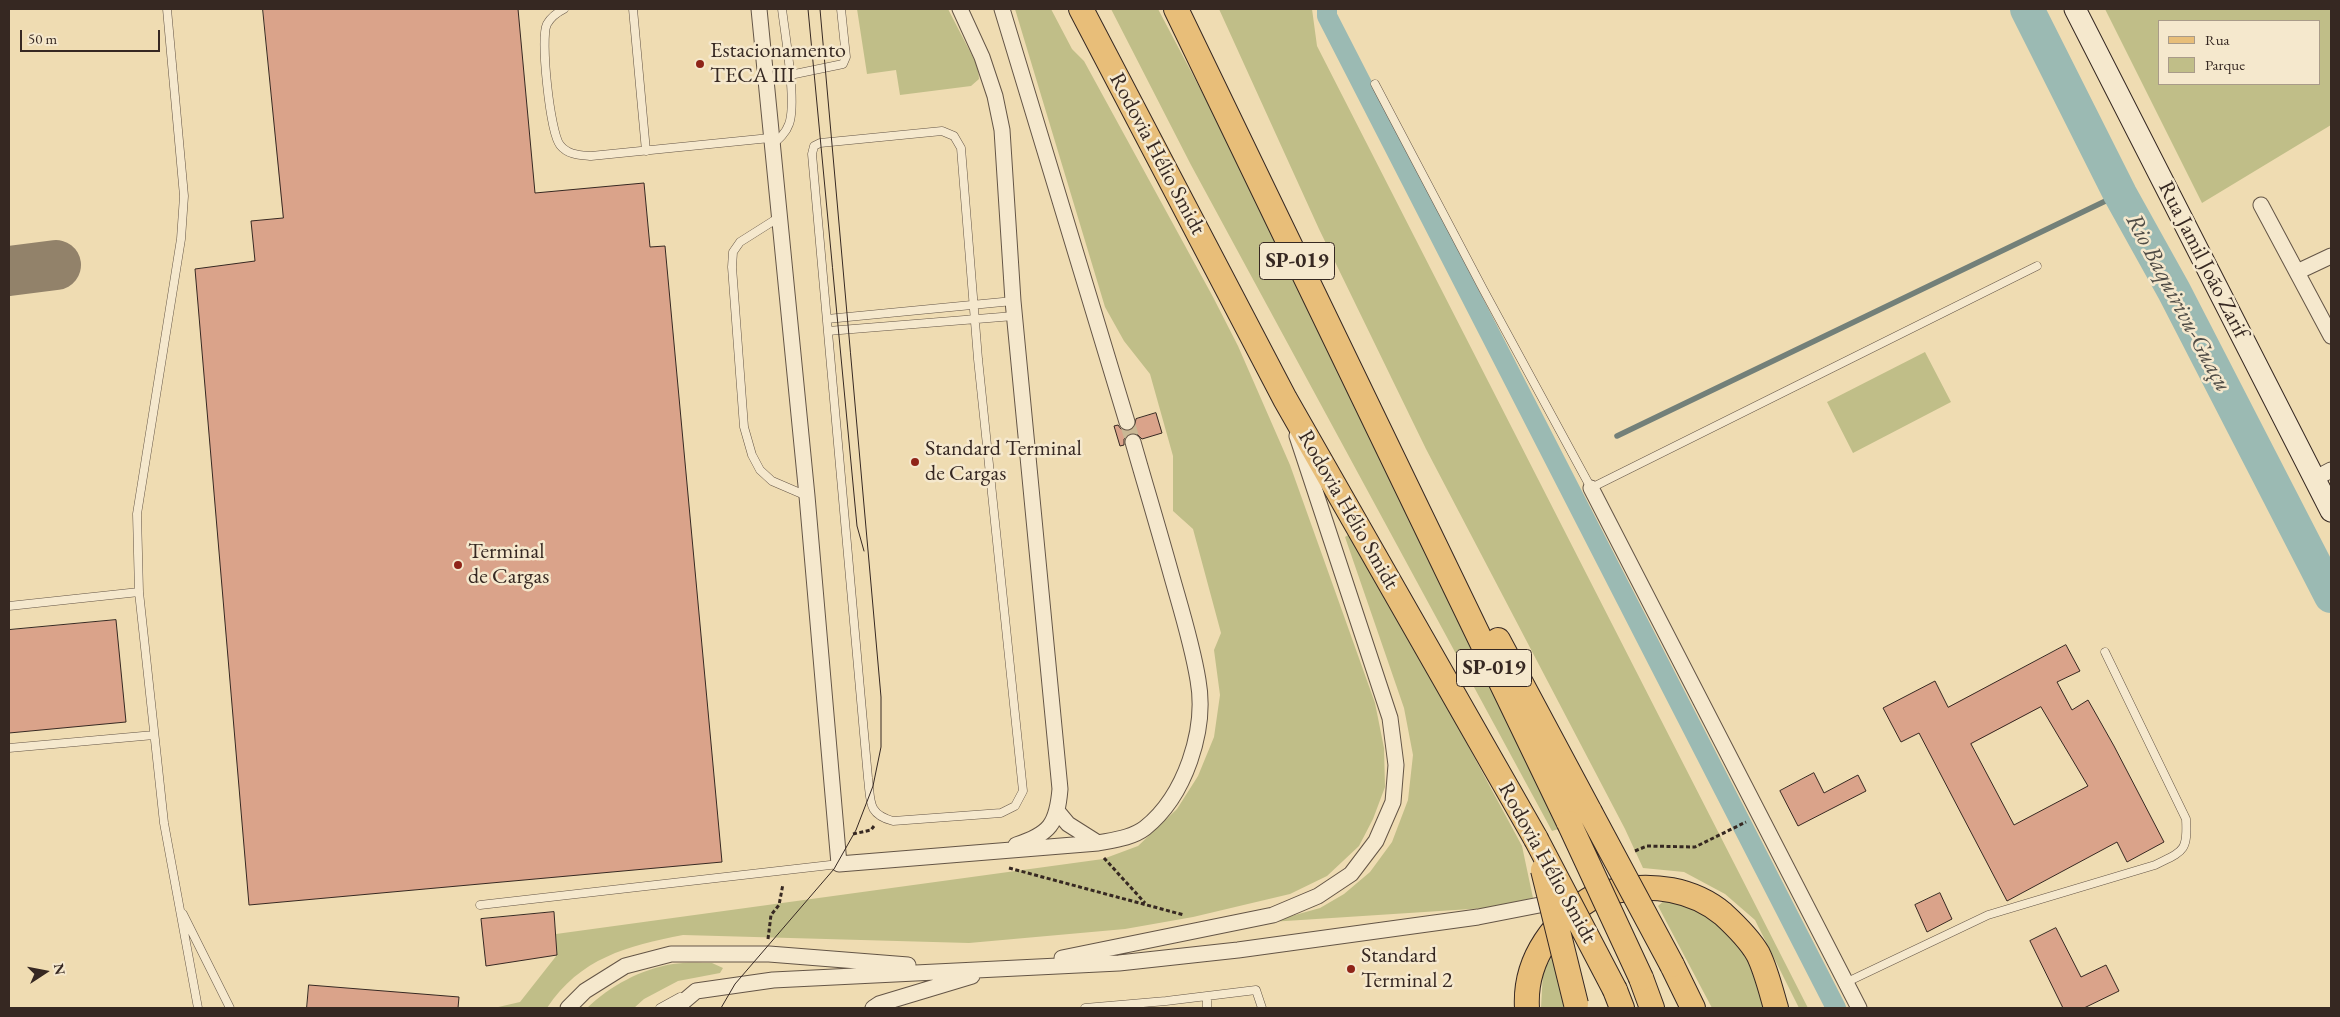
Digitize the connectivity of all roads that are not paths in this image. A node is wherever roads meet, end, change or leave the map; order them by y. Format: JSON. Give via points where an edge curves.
{"nodes":[{"id":1,"x":167,"y":9,"type":"edge"},
{"id":2,"x":564,"y":9,"type":"edge"},
{"id":3,"x":633,"y":9,"type":"edge"},
{"id":4,"x":759,"y":9,"type":"edge"},
{"id":5,"x":782,"y":9,"type":"edge"},
{"id":6,"x":841,"y":9,"type":"edge"},
{"id":7,"x":960,"y":9,"type":"edge"},
{"id":8,"x":1002,"y":9,"type":"edge"},
{"id":9,"x":1081,"y":9,"type":"edge"},
{"id":10,"x":1176,"y":9,"type":"edge"},
{"id":11,"x":2075,"y":9,"type":"edge"},
{"id":12,"x":790,"y":75,"type":"junction"},
{"id":13,"x":1375,"y":84,"type":"dead end"},
{"id":14,"x":771,"y":142,"type":"junction"},
{"id":15,"x":646,"y":151,"type":"junction"},
{"id":16,"x":2261,"y":205,"type":"dead end"},
{"id":17,"x":778,"y":218,"type":"junction"},
{"id":18,"x":2331,"y":256,"type":"edge"},
{"id":19,"x":2037,"y":266,"type":"dead end"},
{"id":20,"x":2297,"y":272,"type":"junction"},
{"id":21,"x":973,"y":304,"type":"junction"},
{"id":22,"x":1014,"y":308,"type":"junction"},
{"id":23,"x":827,"y":319,"type":"junction"},
{"id":24,"x":975,"y":319,"type":"junction"},
{"id":25,"x":828,"y":331,"type":"junction"},
{"id":26,"x":2331,"y":336,"type":"edge"},
{"id":27,"x":1285,"y":399,"type":"junction"},
{"id":28,"x":1127,"y":422,"type":"tunnel mouth"},
{"id":29,"x":1133,"y":442,"type":"tunnel mouth"},
{"id":30,"x":2323,"y":474,"type":"edge"},
{"id":31,"x":1591,"y":488,"type":"junction"},
{"id":32,"x":807,"y":496,"type":"junction"},
{"id":33,"x":2331,"y":511,"type":"edge"},
{"id":34,"x":1420,"y":513,"type":"junction"},
{"id":35,"x":139,"y":592,"type":"junction"},
{"id":36,"x":9,"y":606,"type":"edge"},
{"id":37,"x":2105,"y":652,"type":"dead end"},
{"id":38,"x":154,"y":735,"type":"junction"},
{"id":39,"x":9,"y":748,"type":"edge"},
{"id":40,"x":1058,"y":812,"type":"junction"},
{"id":41,"x":1536,"y":839,"type":"junction"},
{"id":42,"x":1095,"y":844,"type":"junction"},
{"id":43,"x":1000,"y":850,"type":"junction"},
{"id":44,"x":839,"y":864,"type":"junction"},
{"id":45,"x":1598,"y":894,"type":"junction"},
{"id":46,"x":480,"y":905,"type":"dead end"},
{"id":47,"x":180,"y":906,"type":"junction"},
{"id":48,"x":1758,"y":954,"type":"junction"},
{"id":49,"x":1014,"y":968,"type":"junction"},
{"id":50,"x":994,"y":969,"type":"junction"},
{"id":51,"x":969,"y":970,"type":"junction"},
{"id":52,"x":1845,"y":983,"type":"junction"},
{"id":53,"x":696,"y":991,"type":"junction"},
{"id":54,"x":1207,"y":996,"type":"junction"},
{"id":55,"x":1618,"y":999,"type":"edge"},
{"id":56,"x":1577,"y":1006,"type":"edge"},
{"id":57,"x":198,"y":1008,"type":"edge"},
{"id":58,"x":230,"y":1008,"type":"edge"},
{"id":59,"x":568,"y":1008,"type":"edge"},
{"id":60,"x":660,"y":1008,"type":"edge"},
{"id":61,"x":676,"y":1008,"type":"edge"},
{"id":62,"x":873,"y":1008,"type":"edge"},
{"id":63,"x":1085,"y":1008,"type":"edge"},
{"id":64,"x":1207,"y":1008,"type":"edge"},
{"id":65,"x":1262,"y":1008,"type":"edge"},
{"id":66,"x":1527,"y":1008,"type":"edge"},
{"id":67,"x":1652,"y":1008,"type":"edge"},
{"id":68,"x":1694,"y":1008,"type":"edge"},
{"id":69,"x":1776,"y":1008,"type":"edge"},
{"id":70,"x":1783,"y":1008,"type":"edge"},
{"id":71,"x":1859,"y":1008,"type":"edge"}],
"edges":[{"from":1,"to":35,"type":"lane","via":[[184,196],[181,238],[137,514]]},
{"from":2,"to":15,"type":"lane","via":[[552,16],[544,36],[552,123],[559,144],[576,155]]},
{"from":3,"to":15,"type":"lane"},
{"from":4,"to":14,"type":"street"},
{"from":5,"to":12,"type":"lane"},
{"from":6,"to":12,"type":"lane","via":[[846,57],[843,64]]},
{"from":7,"to":22,"type":"street","via":[[982,58],[1002,130]]},
{"from":8,"to":28,"type":"street"},
{"from":9,"to":27,"type":"main road","name":"Rodovia Hélio Smidt","number":"SP-019"},
{"from":10,"to":34,"type":"main road","name":"Rodovia Hélio Smidt","number":"SP-019"},
{"from":11,"to":30,"type":"main road","name":"Rua Jamil João Zarif"},
{"from":12,"to":14,"type":"lane","via":[[789,125]]},
{"from":13,"to":31,"type":"lane"},
{"from":14,"to":15,"type":"lane"},
{"from":14,"to":17,"type":"street"},
{"from":16,"to":20,"type":"street"},
{"from":17,"to":32,"type":"street"},
{"from":17,"to":32,"type":"lane","via":[[740,242],[733,252],[744,427],[760,470],[772,480]]},
{"from":18,"to":20,"type":"street"},
{"from":19,"to":31,"type":"lane"},
{"from":20,"to":26,"type":"street"},
{"from":21,"to":22,"type":"lane"},
{"from":21,"to":23,"type":"lane"},
{"from":21,"to":23,"type":"lane","via":[[961,148],[954,136],[942,131],[830,142],[814,146],[812,154]]},
{"from":21,"to":24,"type":"lane"},
{"from":22,"to":24,"type":"lane"},
{"from":22,"to":40,"type":"street","via":[[1060,789]]},
{"from":23,"to":25,"type":"lane"},
{"from":24,"to":25,"type":"lane"},
{"from":24,"to":25,"type":"lane","via":[[1023,791],[1015,806],[1001,813],[892,821],[880,818],[873,810]]},
{"from":27,"to":41,"type":"main road","name":"Rodovia Hélio Smidt","number":"SP-019"},
{"from":27,"to":49,"type":"street","via":[[1390,718],[1396,765],[1392,802],[1376,841],[1351,874],[1318,896],[1273,915]]},
{"from":29,"to":42,"type":"street","via":[[1188,633],[1199,681],[1200,705],[1190,764],[1178,790],[1144,828]]},
{"from":30,"to":33,"type":"main road","name":"Rua Jamil João Zarif"},
{"from":31,"to":52,"type":"street"},
{"from":32,"to":44,"type":"street"},
{"from":34,"to":67,"type":"main road","name":"Rodovia Hélio Smidt","number":"SP-019","bridge":true,"via":[[1569,823]]},
{"from":34,"to":68,"type":"main road","bridge":true,"via":[[1463,575]]},
{"from":35,"to":36,"type":"lane"},
{"from":35,"to":38,"type":"lane"},
{"from":37,"to":52,"type":"lane","via":[[2186,819],[2187,841],[2178,854],[2155,865],[1988,915]]},
{"from":38,"to":39,"type":"lane"},
{"from":38,"to":47,"type":"lane","via":[[164,822]]},
{"from":40,"to":42,"type":"street","via":[[1068,824]]},
{"from":40,"to":43,"type":"street","via":[[1040,835]]},
{"from":41,"to":55,"type":"main road","name":"Rodovia Hélio Smidt","number":"SP-019","bridge":true},
{"from":41,"to":56,"type":"main road","bridge":true},
{"from":42,"to":43,"type":"street"},
{"from":43,"to":44,"type":"street"},
{"from":44,"to":46,"type":"lane"},
{"from":45,"to":48,"type":"main road","via":[[1649,887],[1677,890],[1722,913]]},
{"from":45,"to":49,"type":"street","via":[[1478,917],[1238,950],[1119,963]]},
{"from":45,"to":66,"type":"main road","via":[[1563,920],[1543,942],[1530,970]]},
{"from":47,"to":57,"type":"lane"},
{"from":47,"to":58,"type":"lane"},
{"from":48,"to":69,"type":"main road"},
{"from":48,"to":70,"type":"lane"},
{"from":49,"to":50,"type":"street"},
{"from":50,"to":51,"type":"street"},
{"from":50,"to":62,"type":"street"},
{"from":51,"to":53,"type":"street","via":[[773,980]]},
{"from":51,"to":59,"type":"street","via":[[769,954],[680,953],[625,966],[585,991]]},
{"from":52,"to":71,"type":"street"},
{"from":53,"to":60,"type":"lane"},
{"from":53,"to":61,"type":"street"},
{"from":54,"to":63,"type":"lane"},
{"from":54,"to":64,"type":"lane"},
{"from":54,"to":65,"type":"lane","via":[[1256,990]]}]}
